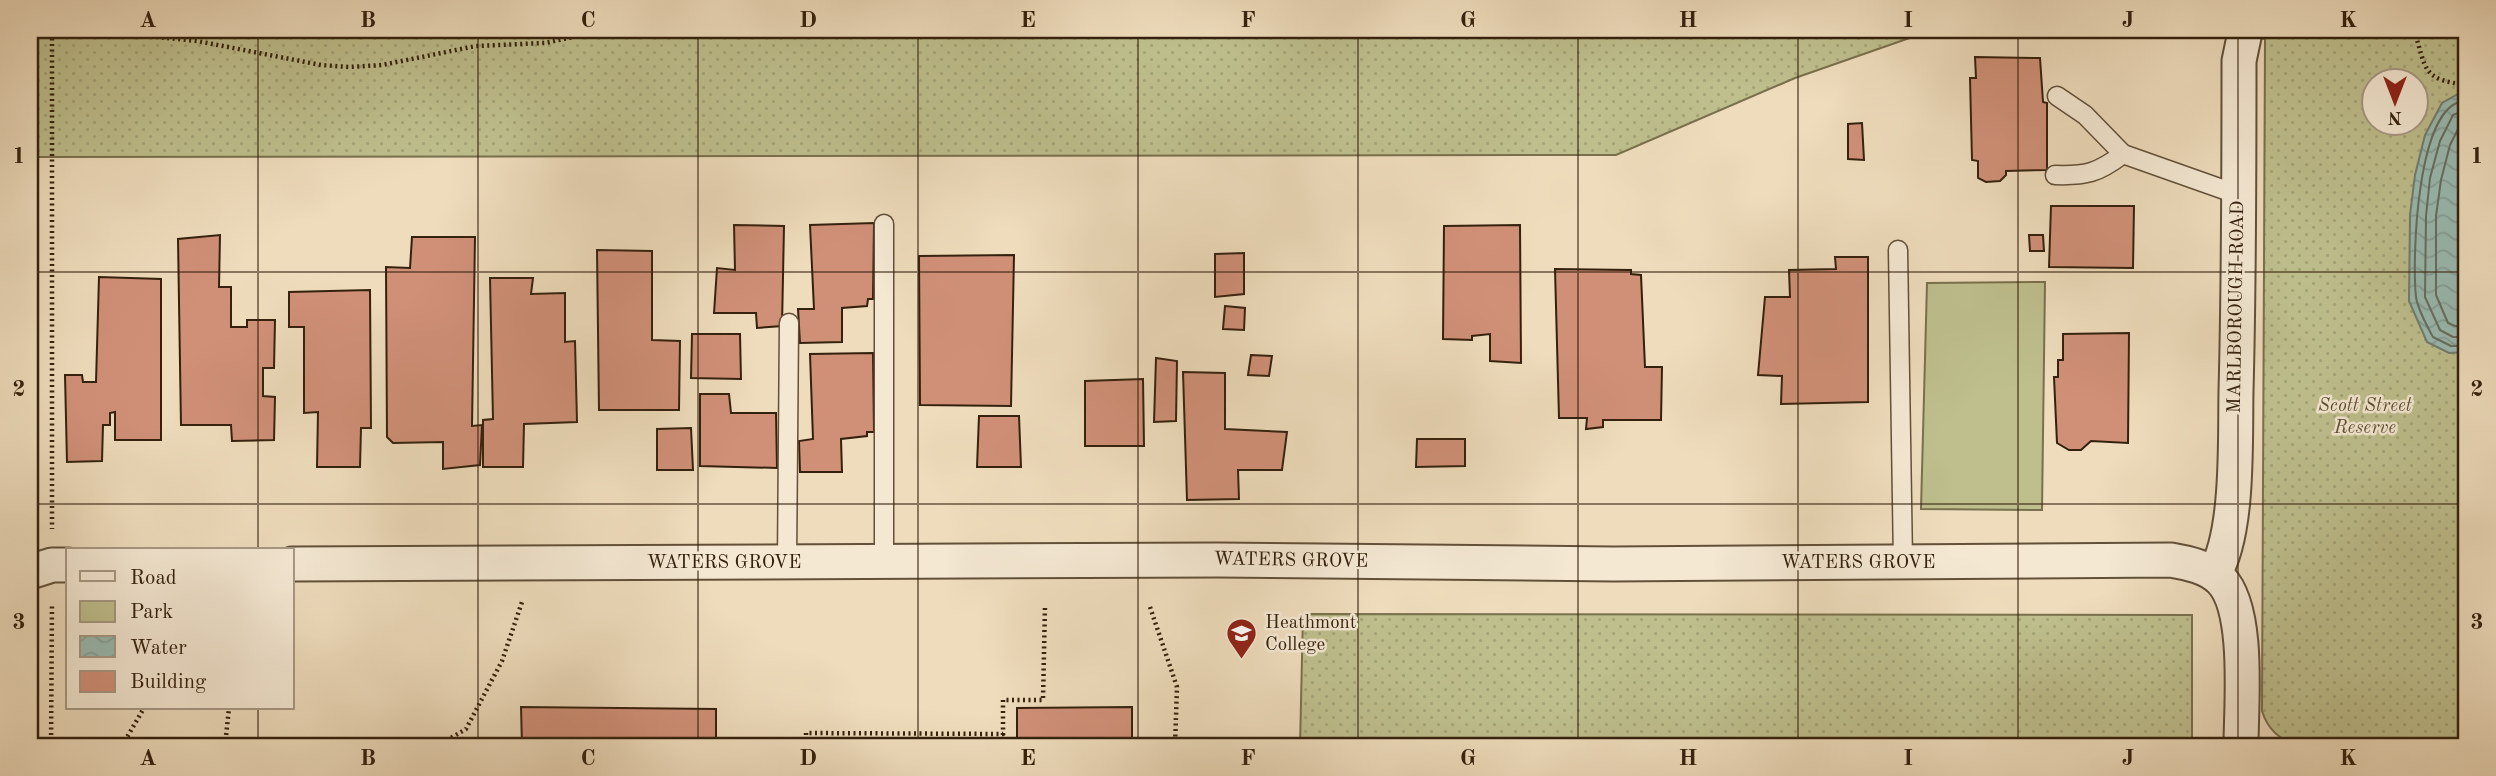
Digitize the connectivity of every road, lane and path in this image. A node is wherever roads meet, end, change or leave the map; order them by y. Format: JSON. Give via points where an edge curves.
{"nodes":[{"id":1,"x":606,"y":30,"type":"edge"},
{"id":2,"x":2414,"y":30,"type":"edge"},
{"id":3,"x":52,"y":33,"type":"junction"},
{"id":4,"x":30,"y":35,"type":"edge"},
{"id":5,"x":2244,"y":37,"type":"dead end"},
{"id":6,"x":2466,"y":85,"type":"edge"},
{"id":7,"x":2057,"y":96,"type":"dead end"},
{"id":8,"x":2123,"y":155,"type":"junction"},
{"id":9,"x":2055,"y":175,"type":"dead end"},
{"id":10,"x":2239,"y":195,"type":"junction"},
{"id":11,"x":884,"y":224,"type":"dead end"},
{"id":12,"x":1898,"y":250,"type":"dead end"},
{"id":13,"x":789,"y":323,"type":"dead end"},
{"id":14,"x":787,"y":562,"type":"junction"},
{"id":15,"x":884,"y":562,"type":"junction"},
{"id":16,"x":1903,"y":563,"type":"junction"},
{"id":17,"x":294,"y":564,"type":"edge"},
{"id":18,"x":50,"y":567,"type":"edge"},
{"id":19,"x":2214,"y":574,"type":"junction"},
{"id":20,"x":523,"y":603,"type":"dead end"},
{"id":21,"x":1045,"y":605,"type":"dead end"},
{"id":22,"x":1150,"y":607,"type":"dead end"},
{"id":23,"x":143,"y":710,"type":"edge"},
{"id":24,"x":229,"y":710,"type":"edge"},
{"id":25,"x":1003,"y":734,"type":"junction"},
{"id":26,"x":51,"y":746,"type":"edge"},
{"id":27,"x":122,"y":746,"type":"edge"},
{"id":28,"x":225,"y":746,"type":"edge"},
{"id":29,"x":437,"y":746,"type":"edge"},
{"id":30,"x":806,"y":746,"type":"edge"},
{"id":31,"x":1003,"y":746,"type":"edge"},
{"id":32,"x":1175,"y":746,"type":"edge"},
{"id":33,"x":2241,"y":746,"type":"edge"}],
"edges":[{"from":1,"to":3,"type":"path","via":[[545,43],[476,46],[383,65],[349,66],[172,38]]},
{"from":2,"to":6,"type":"path","via":[[2431,75]]},
{"from":3,"to":4,"type":"path"},
{"from":3,"to":18,"type":"path"},
{"from":5,"to":10,"type":"street","name":"MARLBOROUGH ROAD","via":[[2239,61]]},
{"from":7,"to":8,"type":"lane","via":[[2085,115]]},
{"from":8,"to":9,"type":"lane","via":[[2082,176]]},
{"from":8,"to":10,"type":"lane"},
{"from":10,"to":19,"type":"street","name":"MARLBOROUGH ROAD","via":[[2231,505],[2227,541]]},
{"from":11,"to":15,"type":"lane"},
{"from":12,"to":16,"type":"lane"},
{"from":13,"to":14,"type":"lane"},
{"from":14,"to":15,"type":"street","name":"WATERS GROVE"},
{"from":14,"to":17,"type":"street","name":"WATERS GROVE"},
{"from":15,"to":16,"type":"street","name":"WATERS GROVE"},
{"from":16,"to":19,"type":"street","name":"WATERS GROVE","via":[[2171,560]]},
{"from":18,"to":26,"type":"path"},
{"from":19,"to":33,"type":"street","via":[[2239,616]]},
{"from":20,"to":29,"type":"path","via":[[502,661],[466,729]]},
{"from":21,"to":25,"type":"path","via":[[1043,700],[1003,700]]},
{"from":22,"to":32,"type":"path","via":[[1177,687]]},
{"from":23,"to":27,"type":"path"},
{"from":24,"to":28,"type":"path"},
{"from":25,"to":30,"type":"path","via":[[806,733]]},
{"from":25,"to":31,"type":"path"}]}
